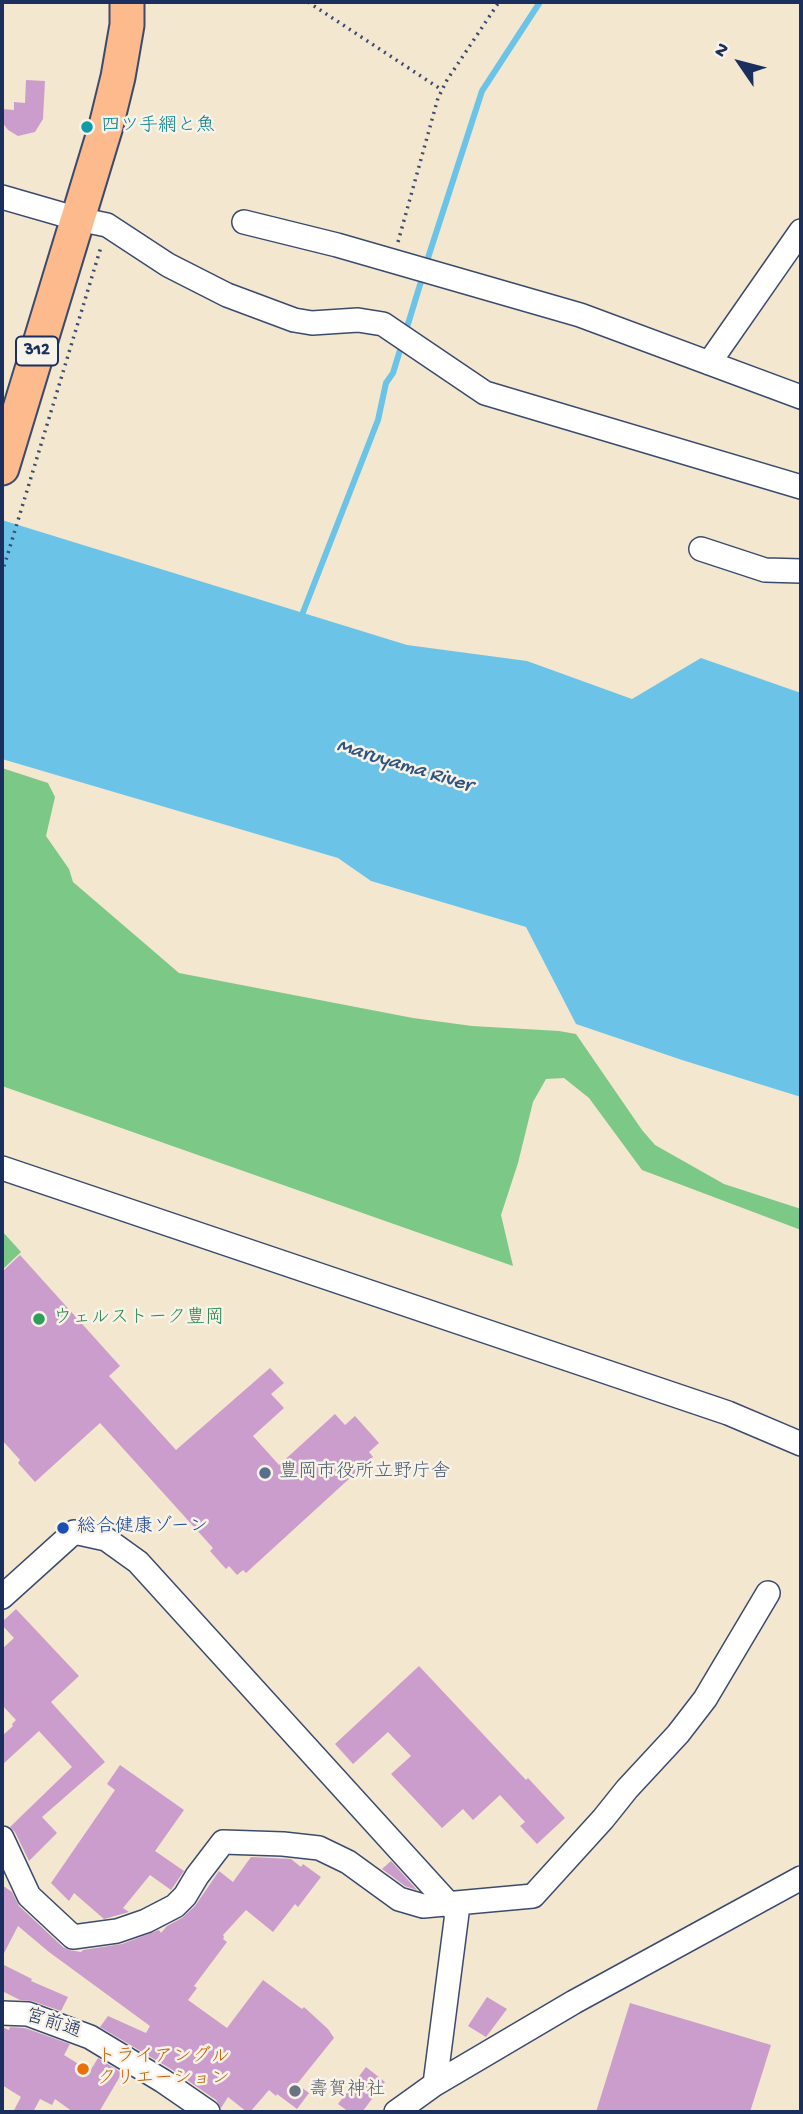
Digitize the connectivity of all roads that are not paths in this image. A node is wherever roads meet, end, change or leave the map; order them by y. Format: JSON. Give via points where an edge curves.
{"nodes":[{"id":1,"x":127,"y":2,"type":"edge"},
{"id":2,"x":2,"y":197,"type":"edge"},
{"id":3,"x":244,"y":222,"type":"dead end"},
{"id":4,"x":85,"y":230,"type":"junction"},
{"id":5,"x":801,"y":232,"type":"edge"},
{"id":6,"x":709,"y":363,"type":"junction"},
{"id":7,"x":801,"y":397,"type":"edge"},
{"id":8,"x":2,"y":468,"type":"edge"},
{"id":9,"x":801,"y":487,"type":"edge"},
{"id":10,"x":701,"y":549,"type":"dead end"},
{"id":11,"x":801,"y":571,"type":"edge"},
{"id":12,"x":2,"y":1168,"type":"edge"},
{"id":13,"x":801,"y":1444,"type":"edge"},
{"id":14,"x":768,"y":1593,"type":"dead end"},
{"id":15,"x":2,"y":1597,"type":"edge"},
{"id":16,"x":2,"y":1838,"type":"edge"},
{"id":17,"x":801,"y":1878,"type":"edge"},
{"id":18,"x":450,"y":1905,"type":"junction"},
{"id":19,"x":2,"y":2013,"type":"edge"},
{"id":20,"x":435,"y":2084,"type":"junction"},
{"id":21,"x":208,"y":2112,"type":"edge"},
{"id":22,"x":396,"y":2112,"type":"edge"}],
"edges":[{"from":1,"to":4,"type":"highway","number":"312","via":[[118,77]]},
{"from":2,"to":4,"type":"street"},
{"from":3,"to":6,"type":"street","via":[[580,315]]},
{"from":4,"to":8,"type":"highway","number":"312"},
{"from":4,"to":9,"type":"street","via":[[107,225],[168,265],[227,295],[294,320],[383,324],[485,393]]},
{"from":5,"to":6,"type":"street"},
{"from":6,"to":7,"type":"street"},
{"from":10,"to":11,"type":"street","via":[[765,570]]},
{"from":12,"to":13,"type":"street","via":[[727,1413]]},
{"from":14,"to":18,"type":"street","via":[[705,1699],[678,1734],[533,1896]]},
{"from":15,"to":18,"type":"street","via":[[74,1532],[106,1539],[138,1562]]},
{"from":16,"to":18,"type":"street","via":[[29,1896],[73,1937],[117,1931],[175,1906],[223,1842],[319,1848],[348,1862],[399,1899],[423,1906]]},
{"from":17,"to":20,"type":"street"},
{"from":18,"to":20,"type":"street","via":[[457,1913]]},
{"from":19,"to":21,"type":"street","name":"宮前通","via":[[28,2014],[90,2037]]},
{"from":20,"to":22,"type":"street"}]}
